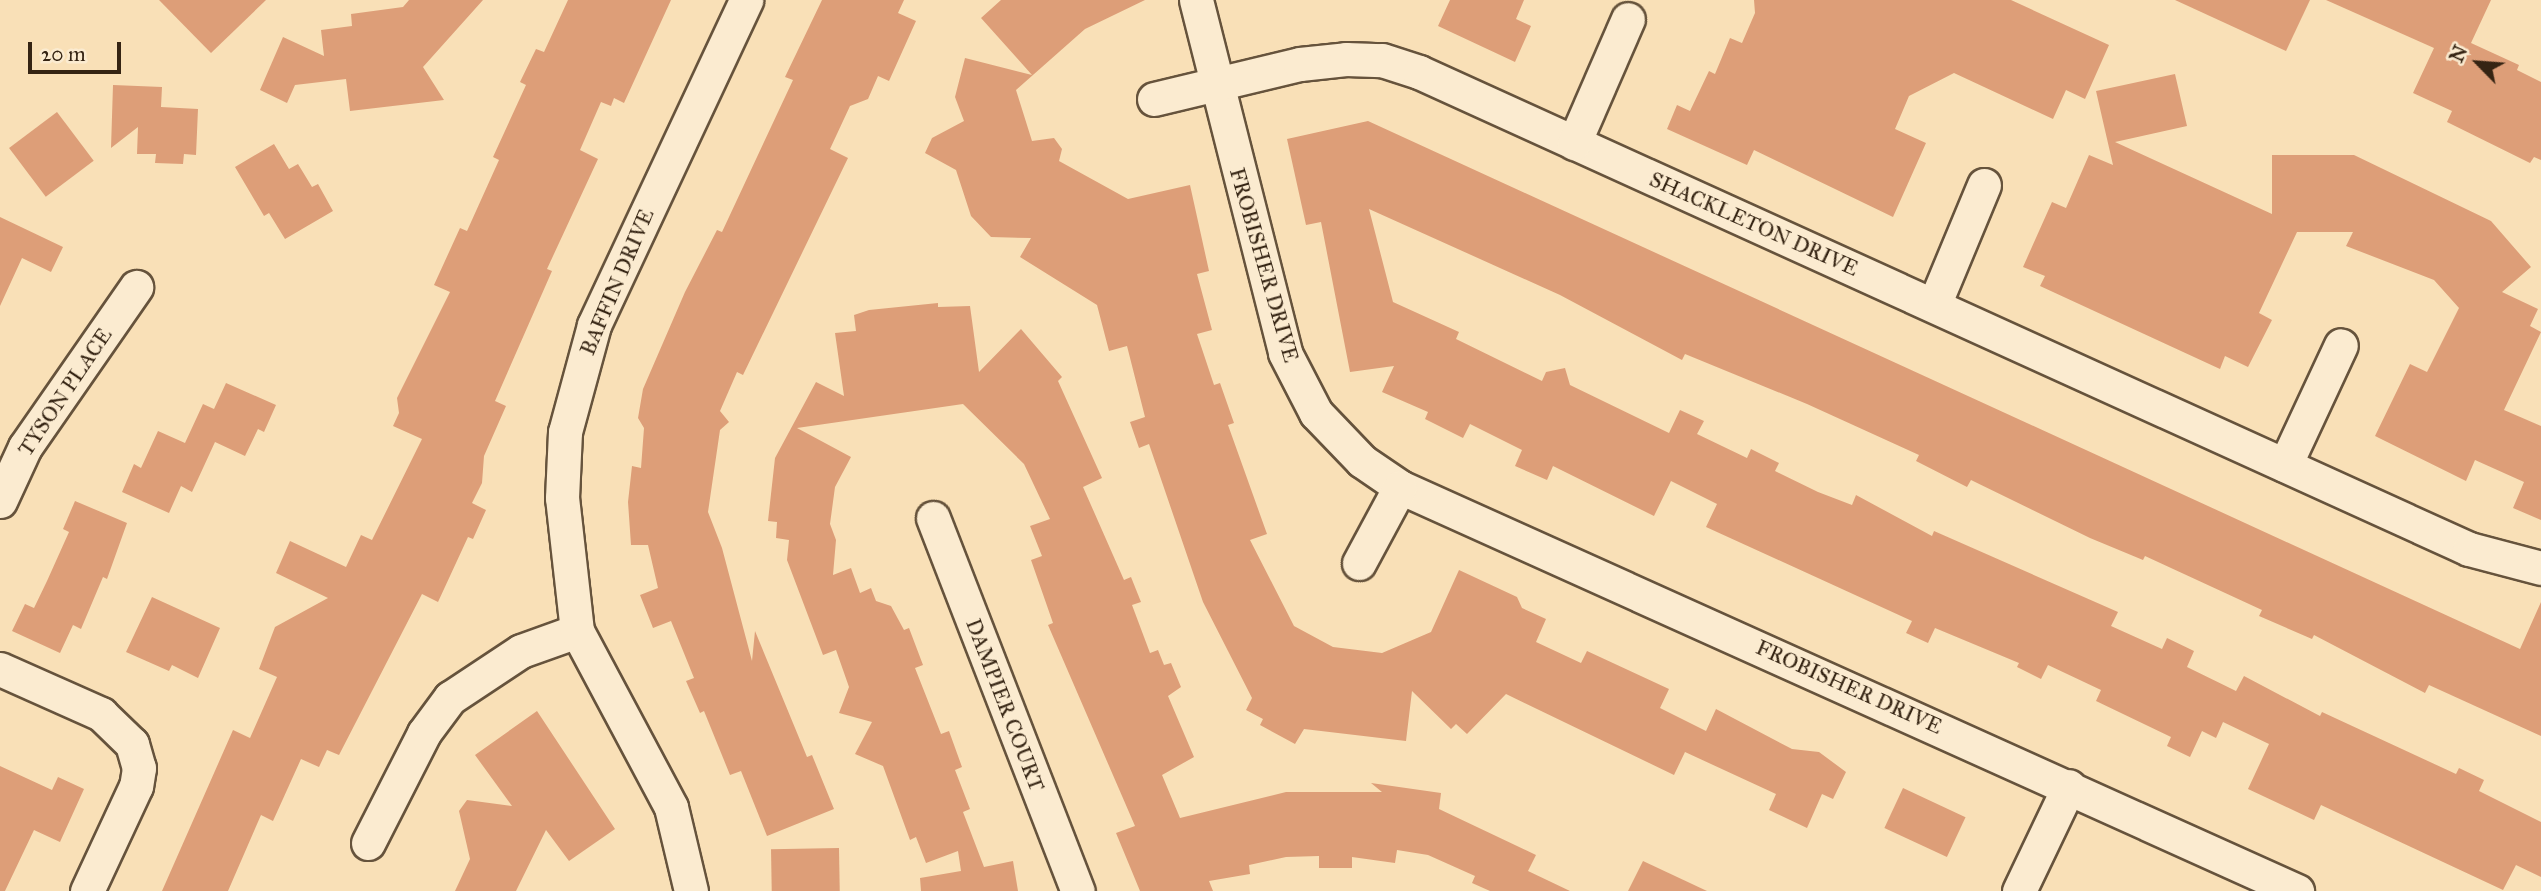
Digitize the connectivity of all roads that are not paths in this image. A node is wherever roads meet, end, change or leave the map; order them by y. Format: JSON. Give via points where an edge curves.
{"nodes":[{"id":1,"x":746,"y":0,"type":"edge"},
{"id":2,"x":1196,"y":0,"type":"edge"},
{"id":3,"x":1628,"y":19,"type":"dead end"},
{"id":4,"x":1214,"y":85,"type":"junction"},
{"id":5,"x":1154,"y":99,"type":"dead end"},
{"id":6,"x":1574,"y":143,"type":"junction"},
{"id":7,"x":1983,"y":186,"type":"dead end"},
{"id":8,"x":136,"y":287,"type":"dead end"},
{"id":9,"x":1934,"y":305,"type":"junction"},
{"id":10,"x":2341,"y":345,"type":"dead end"},
{"id":11,"x":2285,"y":465,"type":"junction"},
{"id":12,"x":1400,"y":487,"type":"junction"},
{"id":13,"x":0,"y":501,"type":"edge"},
{"id":14,"x":933,"y":518,"type":"dead end"},
{"id":15,"x":1359,"y":562,"type":"dead end"},
{"id":16,"x":2541,"y":568,"type":"edge"},
{"id":17,"x":577,"y":631,"type":"junction"},
{"id":18,"x":0,"y":669,"type":"edge"},
{"id":19,"x":2069,"y":786,"type":"junction"},
{"id":20,"x":368,"y":843,"type":"dead end"},
{"id":21,"x":87,"y":891,"type":"edge"},
{"id":22,"x":691,"y":891,"type":"edge"},
{"id":23,"x":1078,"y":891,"type":"edge"},
{"id":24,"x":2019,"y":891,"type":"edge"},
{"id":25,"x":2297,"y":891,"type":"edge"}],
"edges":[{"from":1,"to":17,"type":"street","name":"BAFFIN DRIVE","via":[[610,290],[578,377],[565,432],[562,498]]},
{"from":2,"to":4,"type":"street","name":"FROBISHER DRIVE"},
{"from":3,"to":6,"type":"street"},
{"from":4,"to":5,"type":"street"},
{"from":4,"to":6,"type":"street","name":"SHACKLETON DRIVE","via":[[1300,64],[1382,60],[1461,89]]},
{"from":4,"to":12,"type":"street","name":"FROBISHER DRIVE","via":[[1286,353],[1300,388],[1337,440]]},
{"from":6,"to":9,"type":"street","name":"SHACKLETON DRIVE"},
{"from":7,"to":9,"type":"street"},
{"from":8,"to":13,"type":"street","name":"TYSON PLACE","via":[[25,447]]},
{"from":9,"to":11,"type":"street","name":"SHACKLETON DRIVE"},
{"from":10,"to":11,"type":"street"},
{"from":11,"to":16,"type":"street","name":"SHACKLETON DRIVE","via":[[2469,549]]},
{"from":12,"to":15,"type":"street"},
{"from":12,"to":19,"type":"street","name":"FROBISHER DRIVE"},
{"from":14,"to":23,"type":"street","name":"DAMPIER COURT"},
{"from":17,"to":20,"type":"street","via":[[521,651],[450,698],[424,733]]},
{"from":17,"to":22,"type":"street","name":"BAFFIN DRIVE","via":[[671,807]]},
{"from":18,"to":21,"type":"street","via":[[101,714],[132,744],[139,768],[136,786]]},
{"from":19,"to":24,"type":"street"},
{"from":19,"to":25,"type":"street","name":"FROBISHER DRIVE"}]}
